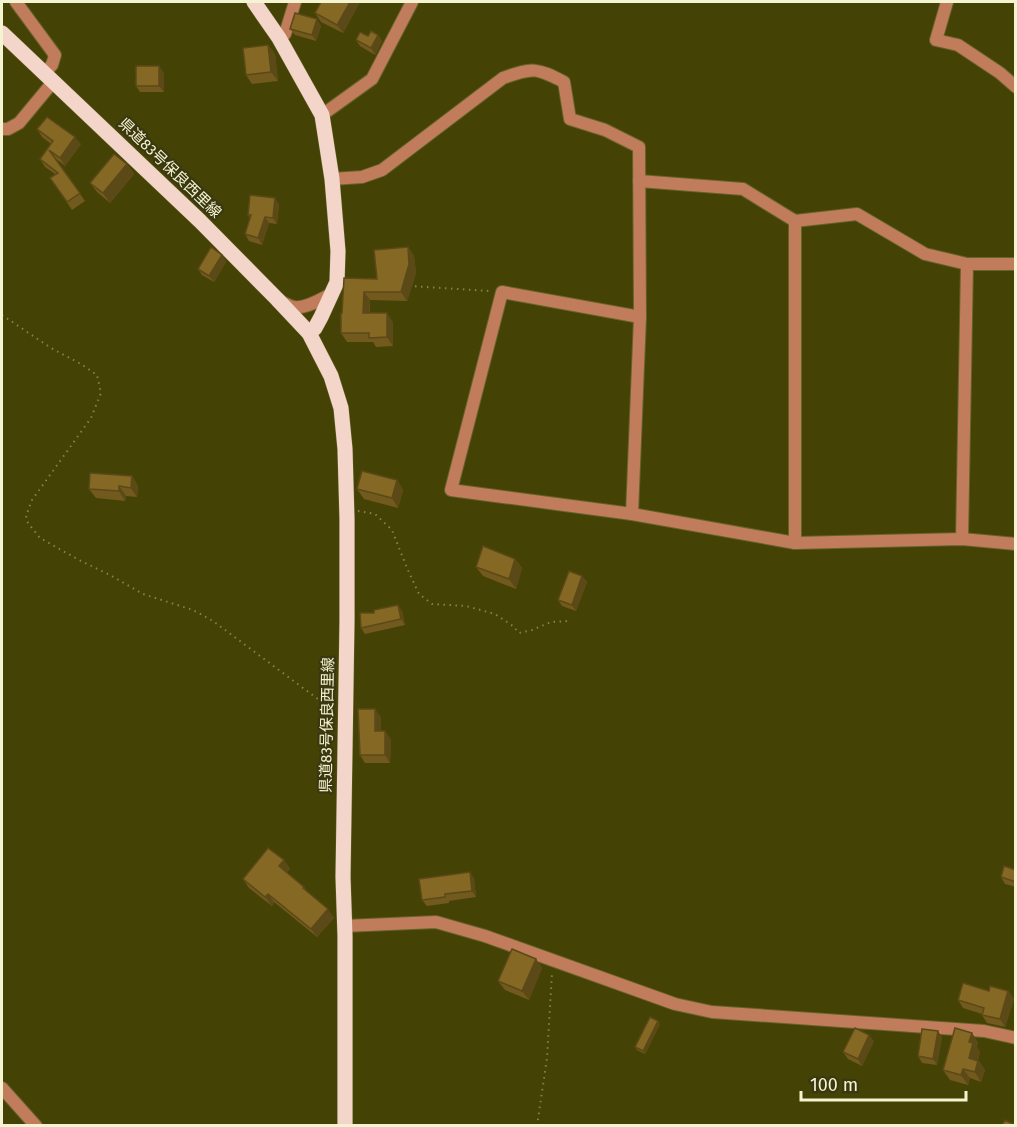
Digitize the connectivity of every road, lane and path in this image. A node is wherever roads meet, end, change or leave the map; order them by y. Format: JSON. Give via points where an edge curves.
{"nodes":[{"id":1,"x":16,"y":2,"type":"edge"},
{"id":2,"x":254,"y":2,"type":"edge"},
{"id":3,"x":295,"y":2,"type":"edge"},
{"id":4,"x":412,"y":2,"type":"edge"},
{"id":5,"x":947,"y":2,"type":"edge"},
{"id":6,"x":2,"y":33,"type":"edge"},
{"id":7,"x":279,"y":38,"type":"junction"},
{"id":8,"x":48,"y":77,"type":"junction"},
{"id":9,"x":1016,"y":87,"type":"edge"},
{"id":10,"x":322,"y":115,"type":"junction"},
{"id":11,"x":2,"y":129,"type":"edge"},
{"id":12,"x":332,"y":179,"type":"junction"},
{"id":13,"x":639,"y":181,"type":"junction"},
{"id":14,"x":795,"y":221,"type":"junction"},
{"id":15,"x":967,"y":264,"type":"junction"},
{"id":16,"x":1016,"y":264,"type":"edge"},
{"id":17,"x":407,"y":286,"type":"edge"},
{"id":18,"x":502,"y":292,"type":"junction"},
{"id":19,"x":331,"y":294,"type":"junction"},
{"id":20,"x":277,"y":299,"type":"junction"},
{"id":21,"x":2,"y":315,"type":"edge"},
{"id":22,"x":640,"y":317,"type":"junction"},
{"id":23,"x":309,"y":333,"type":"junction"},
{"id":24,"x":347,"y":509,"type":"junction"},
{"id":25,"x":633,"y":514,"type":"junction"},
{"id":26,"x":962,"y":540,"type":"junction"},
{"id":27,"x":795,"y":543,"type":"junction"},
{"id":28,"x":1016,"y":544,"type":"edge"},
{"id":29,"x":568,"y":621,"type":"dead end"},
{"id":30,"x":345,"y":719,"type":"junction"},
{"id":31,"x":344,"y":926,"type":"junction"},
{"id":32,"x":553,"y":960,"type":"junction"},
{"id":33,"x":1016,"y":1038,"type":"edge"},
{"id":34,"x":2,"y":1088,"type":"edge"},
{"id":35,"x":36,"y":1125,"type":"edge"},
{"id":36,"x":345,"y":1125,"type":"edge"},
{"id":37,"x":537,"y":1125,"type":"edge"}],
"edges":[{"from":1,"to":8,"type":"street","via":[[55,55]]},
{"from":2,"to":7,"type":"main road"},
{"from":3,"to":7,"type":"street","via":[[285,34]]},
{"from":4,"to":10,"type":"street","via":[[372,80]]},
{"from":5,"to":9,"type":"street","via":[[936,40],[958,45]]},
{"from":6,"to":8,"type":"main road","name":"県道83号保良西里線"},
{"from":7,"to":10,"type":"main road"},
{"from":8,"to":11,"type":"street","via":[[19,123]]},
{"from":8,"to":20,"type":"main road","name":"県道83号保良西里線"},
{"from":10,"to":12,"type":"main road"},
{"from":12,"to":13,"type":"street","via":[[362,177],[382,170],[503,78],[524,70],[543,71],[564,82],[570,119],[639,147]]},
{"from":12,"to":19,"type":"main road","via":[[338,251],[337,282]]},
{"from":13,"to":14,"type":"street","via":[[743,189]]},
{"from":13,"to":22,"type":"street"},
{"from":14,"to":15,"type":"street","via":[[857,214],[925,254]]},
{"from":14,"to":27,"type":"street"},
{"from":15,"to":16,"type":"street"},
{"from":15,"to":26,"type":"street"},
{"from":17,"to":18,"type":"path"},
{"from":18,"to":22,"type":"street"},
{"from":18,"to":25,"type":"street","via":[[451,490]]},
{"from":19,"to":20,"type":"street","via":[[301,307]]},
{"from":19,"to":23,"type":"main road"},
{"from":20,"to":23,"type":"main road","name":"県道83号保良西里線"},
{"from":21,"to":30,"type":"path","via":[[97,375],[101,393],[91,418],[32,500],[26,516],[40,538],[143,594],[193,610],[213,621]]},
{"from":22,"to":25,"type":"street"},
{"from":23,"to":24,"type":"main road","name":"県道83号保良西里線","via":[[331,376],[341,408]]},
{"from":24,"to":29,"type":"path","via":[[375,514],[392,530],[419,594],[432,604],[466,606],[495,614],[519,633],[551,622]]},
{"from":24,"to":30,"type":"main road","name":"県道83号保良西里線"},
{"from":25,"to":27,"type":"street"},
{"from":26,"to":27,"type":"street"},
{"from":26,"to":28,"type":"street"},
{"from":30,"to":31,"type":"main road","name":"県道83号保良西里線"},
{"from":31,"to":32,"type":"street","via":[[436,922]]},
{"from":31,"to":36,"type":"main road","name":"県道83号保良西里線"},
{"from":32,"to":33,"type":"street","via":[[675,1004],[712,1012],[984,1031]]},
{"from":32,"to":37,"type":"path","via":[[547,1058]]},
{"from":34,"to":35,"type":"street"}]}
